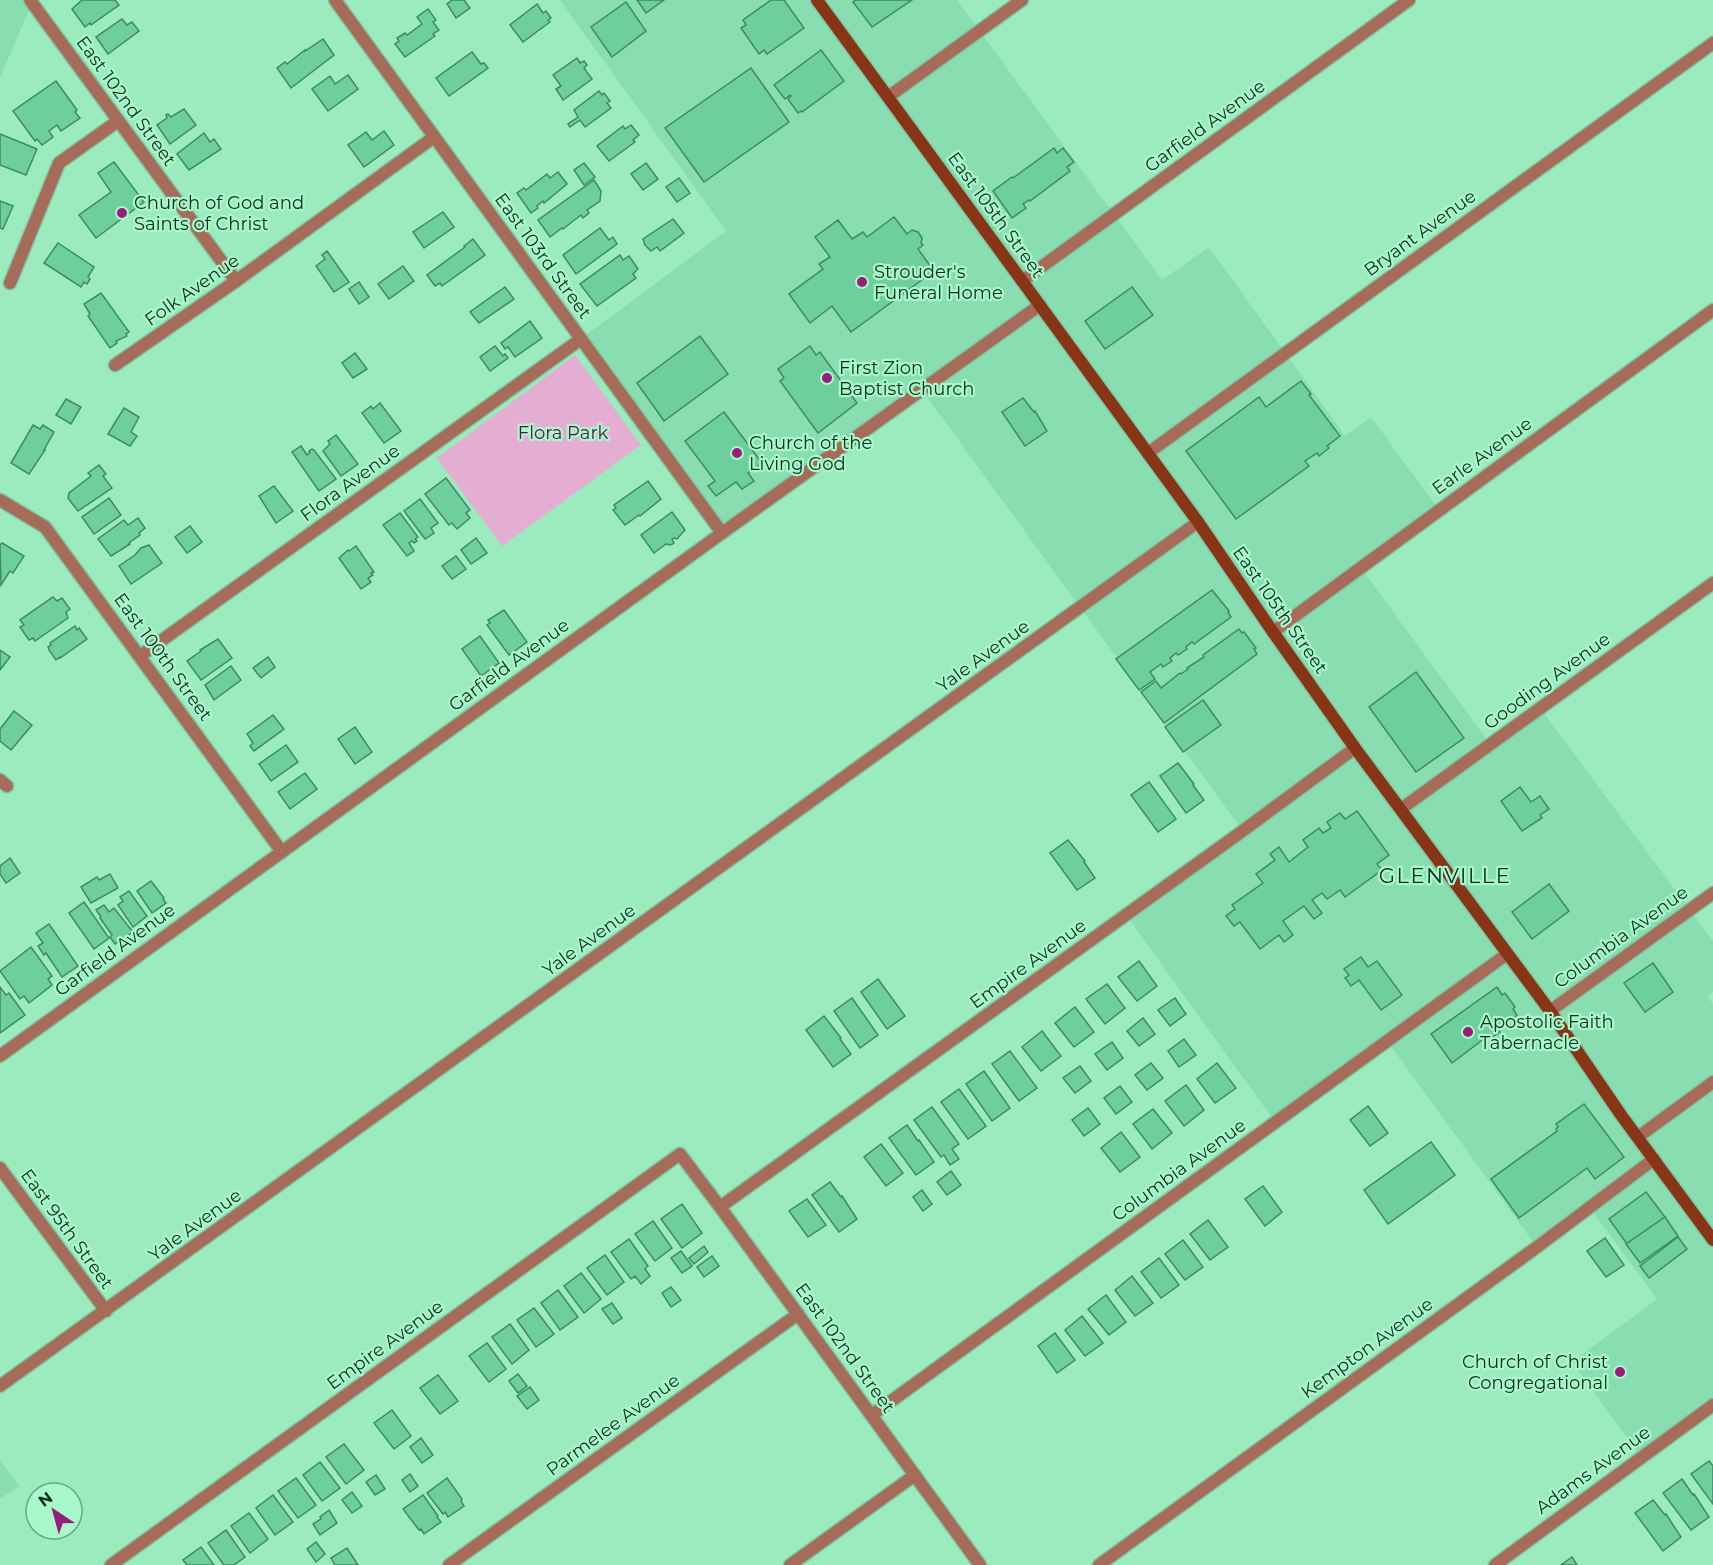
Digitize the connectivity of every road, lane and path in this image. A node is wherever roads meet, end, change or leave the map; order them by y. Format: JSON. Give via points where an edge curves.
{"nodes":[{"id":1,"x":30,"y":0,"type":"edge"},
{"id":2,"x":335,"y":0,"type":"edge"},
{"id":3,"x":817,"y":0,"type":"edge"},
{"id":4,"x":1022,"y":0,"type":"edge"},
{"id":5,"x":1409,"y":0,"type":"edge"},
{"id":6,"x":1713,"y":43,"type":"edge"},
{"id":7,"x":888,"y":97,"type":"junction"},
{"id":8,"x":118,"y":121,"type":"junction"},
{"id":9,"x":434,"y":137,"type":"junction"},
{"id":10,"x":236,"y":281,"type":"junction"},
{"id":11,"x":1022,"y":281,"type":"junction"},
{"id":12,"x":10,"y":283,"type":"dead end"},
{"id":13,"x":1040,"y":305,"type":"junction"},
{"id":14,"x":1713,"y":310,"type":"edge"},
{"id":15,"x":581,"y":339,"type":"junction"},
{"id":16,"x":115,"y":365,"type":"dead end"},
{"id":17,"x":1148,"y":453,"type":"junction"},
{"id":18,"x":0,"y":500,"type":"edge"},
{"id":19,"x":1198,"y":522,"type":"junction"},
{"id":20,"x":722,"y":533,"type":"junction"},
{"id":21,"x":1713,"y":583,"type":"edge"},
{"id":22,"x":1273,"y":632,"type":"junction"},
{"id":23,"x":140,"y":656,"type":"junction"},
{"id":24,"x":1355,"y":748,"type":"junction"},
{"id":25,"x":1401,"y":809,"type":"junction"},
{"id":26,"x":282,"y":852,"type":"junction"},
{"id":27,"x":1713,"y":893,"type":"edge"},
{"id":28,"x":1507,"y":954,"type":"junction"},
{"id":29,"x":1550,"y":1011,"type":"junction"},
{"id":30,"x":0,"y":1056,"type":"edge"},
{"id":31,"x":1713,"y":1082,"type":"edge"},
{"id":32,"x":1638,"y":1137,"type":"junction"},
{"id":33,"x":680,"y":1154,"type":"joint"},
{"id":34,"x":1654,"y":1159,"type":"junction"},
{"id":35,"x":0,"y":1168,"type":"edge"},
{"id":36,"x":720,"y":1207,"type":"junction"},
{"id":37,"x":1713,"y":1240,"type":"edge"},
{"id":38,"x":106,"y":1311,"type":"junction"},
{"id":39,"x":798,"y":1314,"type":"junction"},
{"id":40,"x":0,"y":1386,"type":"edge"},
{"id":41,"x":1713,"y":1405,"type":"edge"},
{"id":42,"x":872,"y":1415,"type":"junction"},
{"id":43,"x":915,"y":1475,"type":"junction"},
{"id":44,"x":111,"y":1565,"type":"edge"},
{"id":45,"x":449,"y":1565,"type":"edge"},
{"id":46,"x":790,"y":1565,"type":"edge"},
{"id":47,"x":980,"y":1565,"type":"edge"},
{"id":48,"x":1099,"y":1565,"type":"edge"},
{"id":49,"x":1495,"y":1565,"type":"edge"}],
"edges":[{"from":1,"to":8,"type":"street","name":"East 102nd Street"},
{"from":2,"to":9,"type":"street","name":"East 103rd Street"},
{"from":3,"to":7,"type":"main road","name":"East 105th Street"},
{"from":4,"to":7,"type":"street"},
{"from":5,"to":11,"type":"street","name":"Garfield Avenue"},
{"from":6,"to":17,"type":"street","name":"Bryant Avenue"},
{"from":7,"to":11,"type":"main road","name":"East 105th Street"},
{"from":8,"to":10,"type":"street","name":"East 102nd Street"},
{"from":8,"to":12,"type":"street","via":[[59,163]]},
{"from":9,"to":10,"type":"street","name":"Folk Avenue"},
{"from":9,"to":15,"type":"street","name":"East 103rd Street"},
{"from":10,"to":16,"type":"street","name":"Folk Avenue"},
{"from":11,"to":13,"type":"main road","name":"East 105th Street"},
{"from":13,"to":17,"type":"main road","name":"East 105th Street"},
{"from":13,"to":20,"type":"street","name":"Garfield Avenue"},
{"from":14,"to":22,"type":"street","name":"Earle Avenue"},
{"from":15,"to":20,"type":"street","name":"East 103rd Street"},
{"from":15,"to":23,"type":"street","name":"Flora Avenue"},
{"from":17,"to":19,"type":"main road","name":"East 105th Street"},
{"from":18,"to":23,"type":"street","name":"East 100th Street","via":[[45,527]]},
{"from":19,"to":22,"type":"main road","name":"East 105th Street"},
{"from":19,"to":38,"type":"street","name":"Yale Avenue"},
{"from":20,"to":26,"type":"street","name":"Garfield Avenue"},
{"from":21,"to":25,"type":"street","name":"Gooding Avenue"},
{"from":22,"to":24,"type":"main road","name":"East 105th Street"},
{"from":23,"to":26,"type":"street","name":"East 100th Street"},
{"from":24,"to":25,"type":"main road","name":"East 105th Street"},
{"from":24,"to":36,"type":"street","name":"Empire Avenue"},
{"from":25,"to":28,"type":"main road","name":"East 105th Street"},
{"from":26,"to":30,"type":"street","name":"Garfield Avenue"},
{"from":27,"to":29,"type":"street","name":"Columbia Avenue"},
{"from":28,"to":29,"type":"main road","name":"East 105th Street"},
{"from":28,"to":42,"type":"street","name":"Columbia Avenue"},
{"from":29,"to":32,"type":"main road","name":"East 105th Street"},
{"from":31,"to":32,"type":"street"},
{"from":32,"to":34,"type":"main road","name":"East 105th Street"},
{"from":33,"to":36,"type":"street","name":"East 102nd Street"},
{"from":33,"to":44,"type":"street","name":"Empire Avenue"},
{"from":34,"to":37,"type":"main road","name":"East 105th Street"},
{"from":34,"to":48,"type":"street","name":"Kempton Avenue"},
{"from":35,"to":38,"type":"street","name":"East 95th Street"},
{"from":36,"to":39,"type":"street","name":"East 102nd Street"},
{"from":38,"to":40,"type":"street","name":"Yale Avenue"},
{"from":39,"to":42,"type":"street","name":"East 102nd Street"},
{"from":39,"to":45,"type":"street","name":"Parmelee Avenue"},
{"from":41,"to":49,"type":"street","name":"Adams Avenue"},
{"from":42,"to":43,"type":"street","name":"East 102nd Street"},
{"from":43,"to":46,"type":"street"},
{"from":43,"to":47,"type":"street","name":"East 102nd Street"}]}
